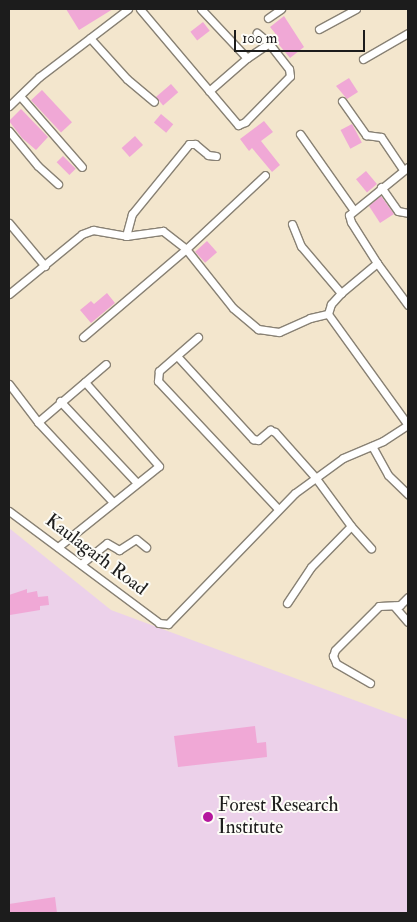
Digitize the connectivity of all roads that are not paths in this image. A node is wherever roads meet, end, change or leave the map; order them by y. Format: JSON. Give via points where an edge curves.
{"nodes":[{"id":1,"x":128,"y":9,"type":"edge"},
{"id":2,"x":140,"y":9,"type":"edge"},
{"id":3,"x":202,"y":9,"type":"edge"},
{"id":4,"x":281,"y":9,"type":"edge"},
{"id":5,"x":356,"y":9,"type":"edge"},
{"id":6,"x":268,"y":18,"type":"dead end"},
{"id":7,"x":319,"y":29,"type":"dead end"},
{"id":8,"x":257,"y":32,"type":"dead end"},
{"id":9,"x":408,"y":33,"type":"edge"},
{"id":10,"x":90,"y":38,"type":"junction"},
{"id":11,"x":269,"y":43,"type":"junction"},
{"id":12,"x":247,"y":58,"type":"junction"},
{"id":13,"x":363,"y":58,"type":"dead end"},
{"id":14,"x":209,"y":91,"type":"junction"},
{"id":15,"x":20,"y":96,"type":"junction"},
{"id":16,"x":342,"y":101,"type":"dead end"},
{"id":17,"x":154,"y":102,"type":"dead end"},
{"id":18,"x":9,"y":106,"type":"edge"},
{"id":19,"x":9,"y":131,"type":"edge"},
{"id":20,"x":300,"y":134,"type":"dead end"},
{"id":21,"x":216,"y":156,"type":"dead end"},
{"id":22,"x":82,"y":167,"type":"dead end"},
{"id":23,"x":406,"y":168,"type":"edge"},
{"id":24,"x":265,"y":175,"type":"dead end"},
{"id":25,"x":58,"y":184,"type":"dead end"},
{"id":26,"x":381,"y":187,"type":"junction"},
{"id":27,"x":353,"y":209,"type":"junction"},
{"id":28,"x":408,"y":213,"type":"edge"},
{"id":29,"x":9,"y":223,"type":"edge"},
{"id":30,"x":292,"y":224,"type":"dead end"},
{"id":31,"x":126,"y":236,"type":"junction"},
{"id":32,"x":186,"y":248,"type":"junction"},
{"id":33,"x":377,"y":263,"type":"junction"},
{"id":34,"x":45,"y":266,"type":"junction"},
{"id":35,"x":342,"y":293,"type":"junction"},
{"id":36,"x":9,"y":294,"type":"edge"},
{"id":37,"x":408,"y":304,"type":"edge"},
{"id":38,"x":328,"y":314,"type":"junction"},
{"id":39,"x":82,"y":337,"type":"dead end"},
{"id":40,"x":198,"y":337,"type":"dead end"},
{"id":41,"x":177,"y":356,"type":"junction"},
{"id":42,"x":106,"y":364,"type":"dead end"},
{"id":43,"x":85,"y":382,"type":"junction"},
{"id":44,"x":9,"y":384,"type":"edge"},
{"id":45,"x":60,"y":401,"type":"junction"},
{"id":46,"x":38,"y":422,"type":"junction"},
{"id":47,"x":408,"y":425,"type":"edge"},
{"id":48,"x":372,"y":446,"type":"junction"},
{"id":49,"x":315,"y":477,"type":"junction"},
{"id":50,"x":138,"y":483,"type":"junction"},
{"id":51,"x":408,"y":494,"type":"edge"},
{"id":52,"x":112,"y":501,"type":"junction"},
{"id":53,"x":278,"y":509,"type":"junction"},
{"id":54,"x":9,"y":511,"type":"edge"},
{"id":55,"x":351,"y":526,"type":"junction"},
{"id":56,"x":58,"y":547,"type":"junction"},
{"id":57,"x":146,"y":547,"type":"dead end"},
{"id":58,"x":371,"y":548,"type":"dead end"},
{"id":59,"x":81,"y":564,"type":"junction"},
{"id":60,"x":408,"y":597,"type":"edge"},
{"id":61,"x":287,"y":603,"type":"dead end"},
{"id":62,"x":394,"y":606,"type":"junction"},
{"id":63,"x":408,"y":622,"type":"edge"},
{"id":64,"x":370,"y":684,"type":"dead end"}],
"edges":[{"from":1,"to":10,"type":"street"},
{"from":2,"to":14,"type":"street"},
{"from":3,"to":12,"type":"street"},
{"from":4,"to":6,"type":"street"},
{"from":5,"to":7,"type":"street"},
{"from":8,"to":11,"type":"street"},
{"from":9,"to":13,"type":"street"},
{"from":10,"to":15,"type":"street","via":[[39,77]]},
{"from":10,"to":17,"type":"street","via":[[127,79]]},
{"from":11,"to":12,"type":"street"},
{"from":11,"to":14,"type":"street","via":[[290,76],[245,122],[235,123]]},
{"from":12,"to":14,"type":"street"},
{"from":15,"to":18,"type":"street"},
{"from":15,"to":22,"type":"street"},
{"from":16,"to":23,"type":"street","via":[[366,135],[381,137]]},
{"from":19,"to":25,"type":"street"},
{"from":20,"to":27,"type":"street"},
{"from":21,"to":31,"type":"street","via":[[189,144],[132,214]]},
{"from":23,"to":26,"type":"street"},
{"from":24,"to":32,"type":"street"},
{"from":26,"to":27,"type":"street"},
{"from":26,"to":28,"type":"street","via":[[398,211]]},
{"from":27,"to":33,"type":"street","via":[[351,222]]},
{"from":29,"to":34,"type":"street"},
{"from":30,"to":35,"type":"street","via":[[301,246]]},
{"from":31,"to":32,"type":"street","via":[[163,231]]},
{"from":31,"to":34,"type":"street","via":[[101,230],[88,232]]},
{"from":32,"to":38,"type":"street","via":[[234,308],[258,329],[279,332]]},
{"from":32,"to":39,"type":"street"},
{"from":33,"to":35,"type":"street"},
{"from":33,"to":37,"type":"street"},
{"from":34,"to":36,"type":"street"},
{"from":35,"to":38,"type":"street","via":[[331,304]]},
{"from":38,"to":47,"type":"street"},
{"from":40,"to":41,"type":"street"},
{"from":41,"to":49,"type":"street","via":[[253,439],[258,440],[272,430]]},
{"from":41,"to":53,"type":"street","via":[[159,371],[158,381]]},
{"from":42,"to":43,"type":"street"},
{"from":43,"to":45,"type":"street"},
{"from":43,"to":50,"type":"street","via":[[158,464],[157,469]]},
{"from":44,"to":46,"type":"street"},
{"from":45,"to":46,"type":"street"},
{"from":45,"to":50,"type":"street"},
{"from":46,"to":52,"type":"street"},
{"from":47,"to":48,"type":"street"},
{"from":48,"to":49,"type":"street","via":[[344,458]]},
{"from":48,"to":51,"type":"street","via":[[388,474]]},
{"from":49,"to":53,"type":"street"},
{"from":49,"to":55,"type":"street"},
{"from":50,"to":52,"type":"street"},
{"from":52,"to":56,"type":"street"},
{"from":53,"to":59,"type":"street","name":"Kaulagarh Road","via":[[172,621],[164,624]]},
{"from":54,"to":56,"type":"street","name":"Kaulagarh Road"},
{"from":55,"to":58,"type":"street"},
{"from":55,"to":61,"type":"street","via":[[311,567]]},
{"from":56,"to":59,"type":"street","name":"Kaulagarh Road"},
{"from":57,"to":59,"type":"street","via":[[136,539],[120,550],[107,543]]},
{"from":60,"to":62,"type":"street"},
{"from":62,"to":63,"type":"street"},
{"from":62,"to":64,"type":"street","via":[[380,606],[335,650],[333,656],[336,664]]}]}
